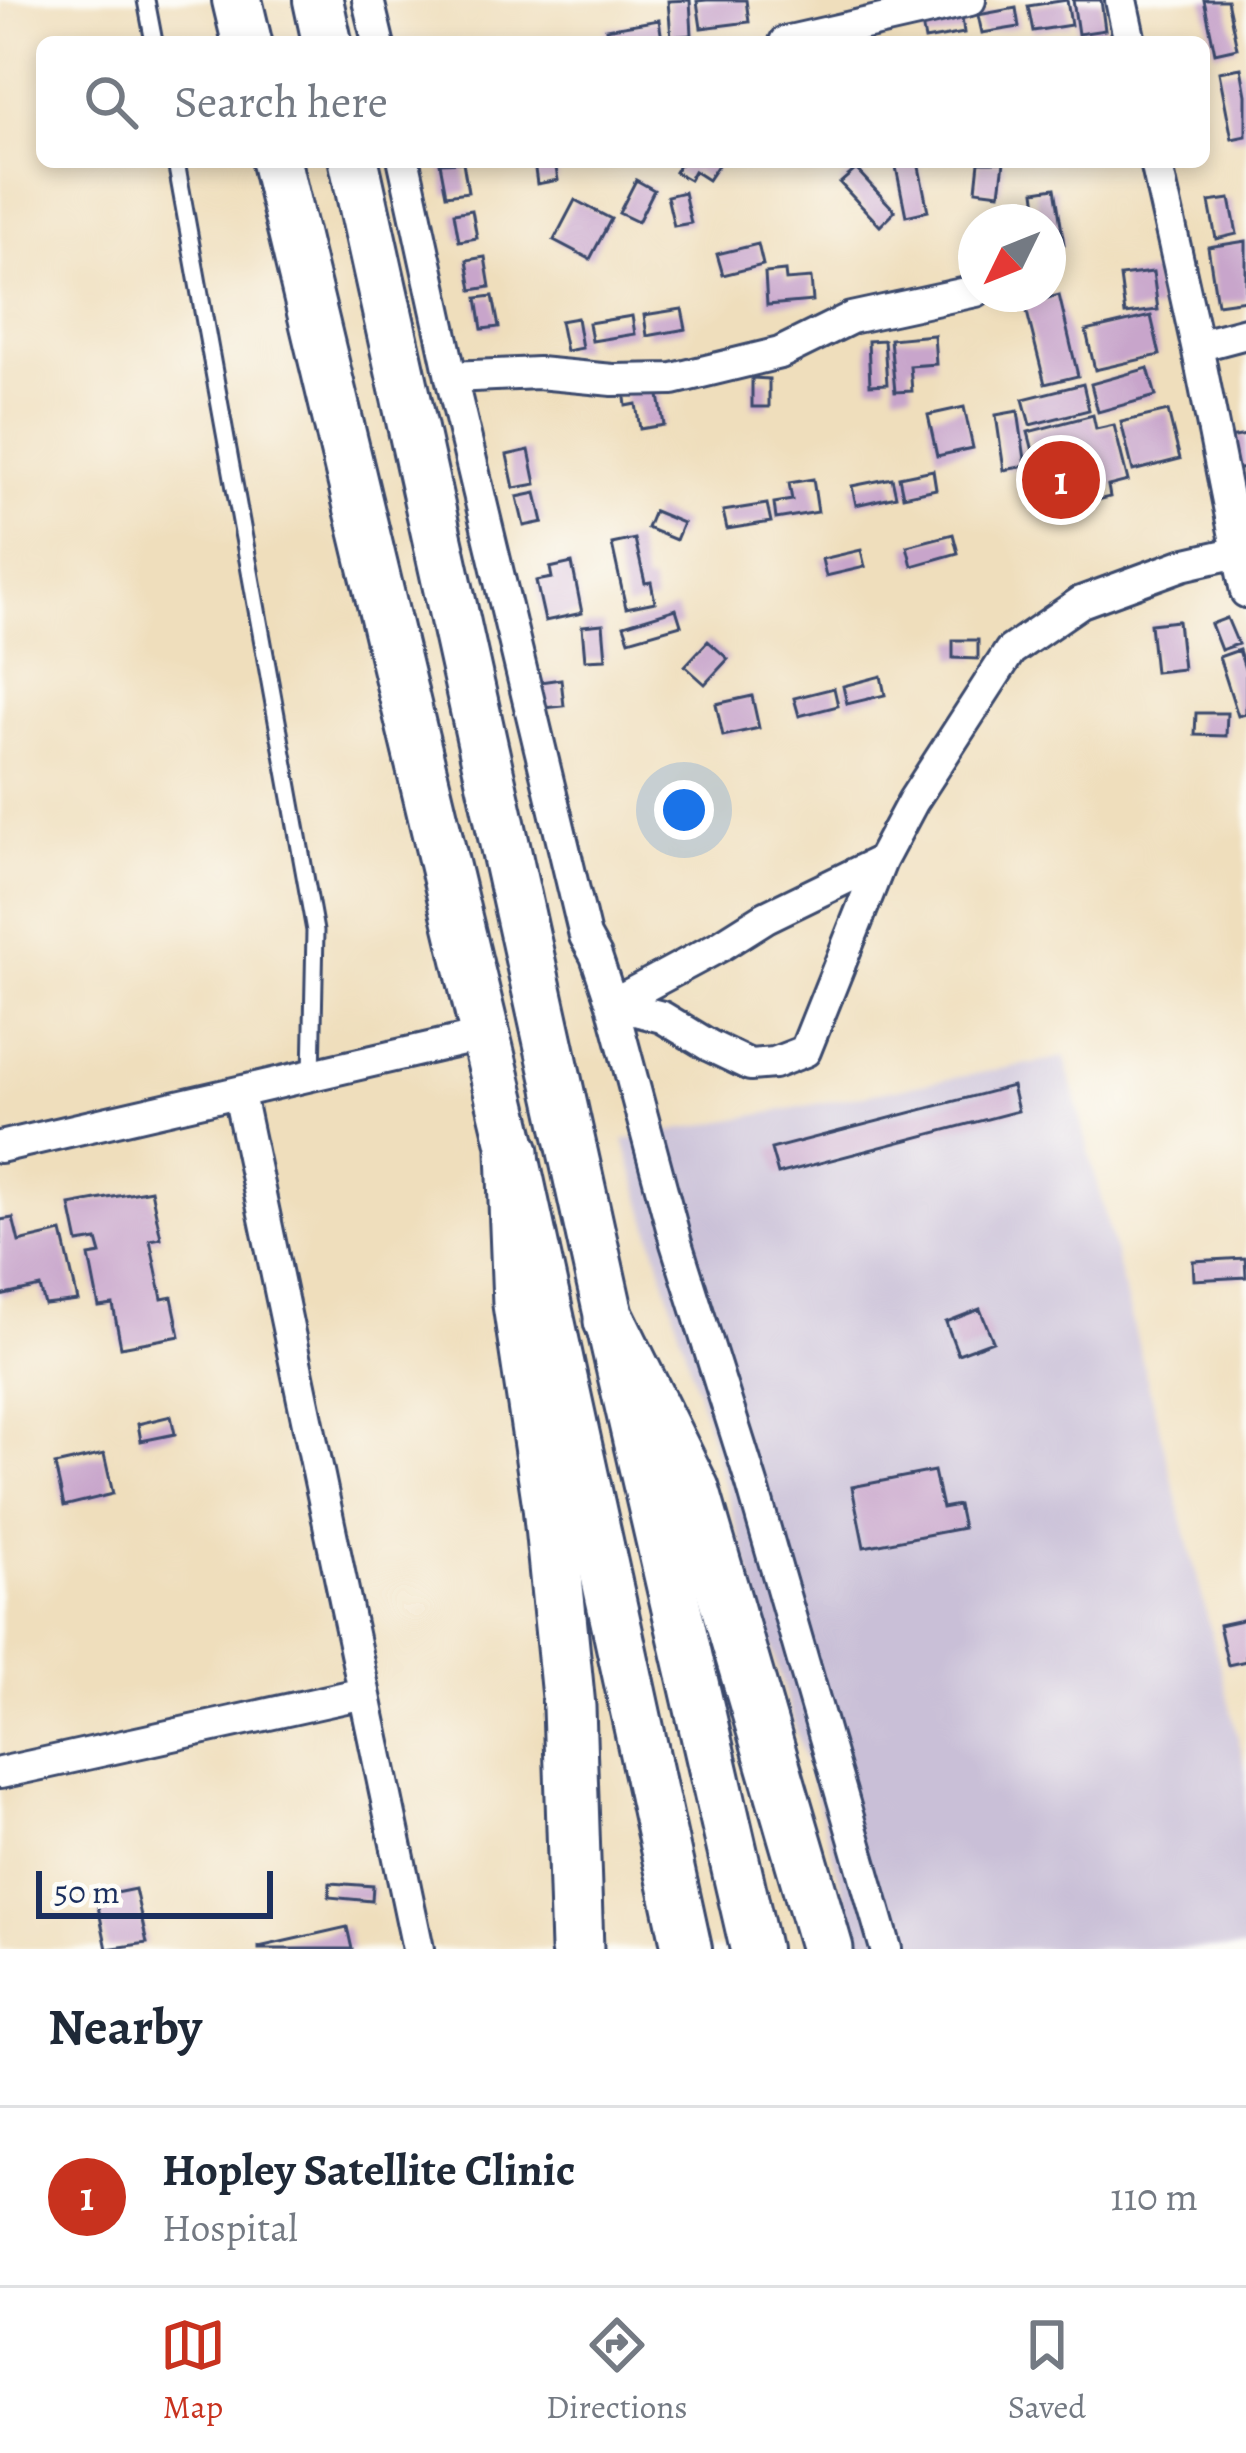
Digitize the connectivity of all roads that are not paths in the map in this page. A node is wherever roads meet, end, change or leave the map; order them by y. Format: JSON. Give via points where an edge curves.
{"nodes":[{"id":1,"x":146,"y":0,"type":"edge"},
{"id":2,"x":237,"y":0,"type":"edge"},
{"id":3,"x":318,"y":0,"type":"edge"},
{"id":4,"x":368,"y":0,"type":"edge"},
{"id":5,"x":970,"y":0,"type":"edge"},
{"id":6,"x":1120,"y":0,"type":"edge"},
{"id":7,"x":153,"y":36,"type":"edge"},
{"id":8,"x":246,"y":36,"type":"edge"},
{"id":9,"x":326,"y":36,"type":"edge"},
{"id":10,"x":377,"y":36,"type":"edge"},
{"id":11,"x":811,"y":36,"type":"edge"},
{"id":12,"x":1129,"y":36,"type":"edge"},
{"id":13,"x":177,"y":168,"type":"edge"},
{"id":14,"x":277,"y":168,"type":"edge"},
{"id":15,"x":355,"y":168,"type":"edge"},
{"id":16,"x":405,"y":168,"type":"edge"},
{"id":17,"x":1157,"y":168,"type":"edge"},
{"id":18,"x":958,"y":294,"type":"edge"},
{"id":19,"x":1246,"y":333,"type":"edge"},
{"id":20,"x":1197,"y":346,"type":"junction"},
{"id":21,"x":451,"y":377,"type":"junction"},
{"id":22,"x":1238,"y":553,"type":"junction"},
{"id":23,"x":1246,"y":592,"type":"edge"},
{"id":24,"x":881,"y":861,"type":"junction"},
{"id":25,"x":612,"y":1004,"type":"junction"},
{"id":26,"x":485,"y":1035,"type":"junction"},
{"id":27,"x":312,"y":1076,"type":"junction"},
{"id":28,"x":239,"y":1094,"type":"junction"},
{"id":29,"x":0,"y":1147,"type":"edge"},
{"id":30,"x":512,"y":1151,"type":"junction"},
{"id":31,"x":610,"y":1321,"type":"junction"},
{"id":32,"x":364,"y":1693,"type":"junction"},
{"id":33,"x":0,"y":1773,"type":"edge"},
{"id":34,"x":418,"y":1949,"type":"edge"},
{"id":35,"x":577,"y":1949,"type":"edge"},
{"id":36,"x":687,"y":1949,"type":"edge"},
{"id":37,"x":755,"y":1949,"type":"edge"},
{"id":38,"x":827,"y":1949,"type":"edge"},
{"id":39,"x":886,"y":1949,"type":"edge"}],
"edges":[{"from":1,"to":7,"type":"lane"},
{"from":2,"to":8,"type":"main road"},
{"from":3,"to":9,"type":"main road"},
{"from":4,"to":10,"type":"street"},
{"from":5,"to":11,"type":"street"},
{"from":6,"to":12,"type":"street"},
{"from":13,"to":27,"type":"lane","via":[[315,932]]},
{"from":14,"to":26,"type":"main road"},
{"from":15,"to":31,"type":"main road"},
{"from":16,"to":21,"type":"street"},
{"from":17,"to":20,"type":"street"},
{"from":18,"to":21,"type":"street","via":[[851,318],[780,353],[673,379]]},
{"from":19,"to":20,"type":"street"},
{"from":20,"to":22,"type":"street"},
{"from":21,"to":25,"type":"street","via":[[586,936]]},
{"from":22,"to":23,"type":"street"},
{"from":22,"to":24,"type":"street","via":[[1081,602],[1010,651]]},
{"from":24,"to":25,"type":"street"},
{"from":24,"to":25,"type":"street","via":[[805,1051],[750,1065],[662,1017]]},
{"from":25,"to":39,"type":"street"},
{"from":26,"to":27,"type":"street"},
{"from":26,"to":30,"type":"main road"},
{"from":27,"to":28,"type":"street"},
{"from":28,"to":29,"type":"street"},
{"from":28,"to":32,"type":"street"},
{"from":30,"to":35,"type":"highway","via":[[519,1304],[569,1707]]},
{"from":30,"to":36,"type":"main road"},
{"from":31,"to":37,"type":"main road"},
{"from":31,"to":38,"type":"highway","via":[[693,1489]]},
{"from":32,"to":33,"type":"street"},
{"from":32,"to":34,"type":"street"}]}
